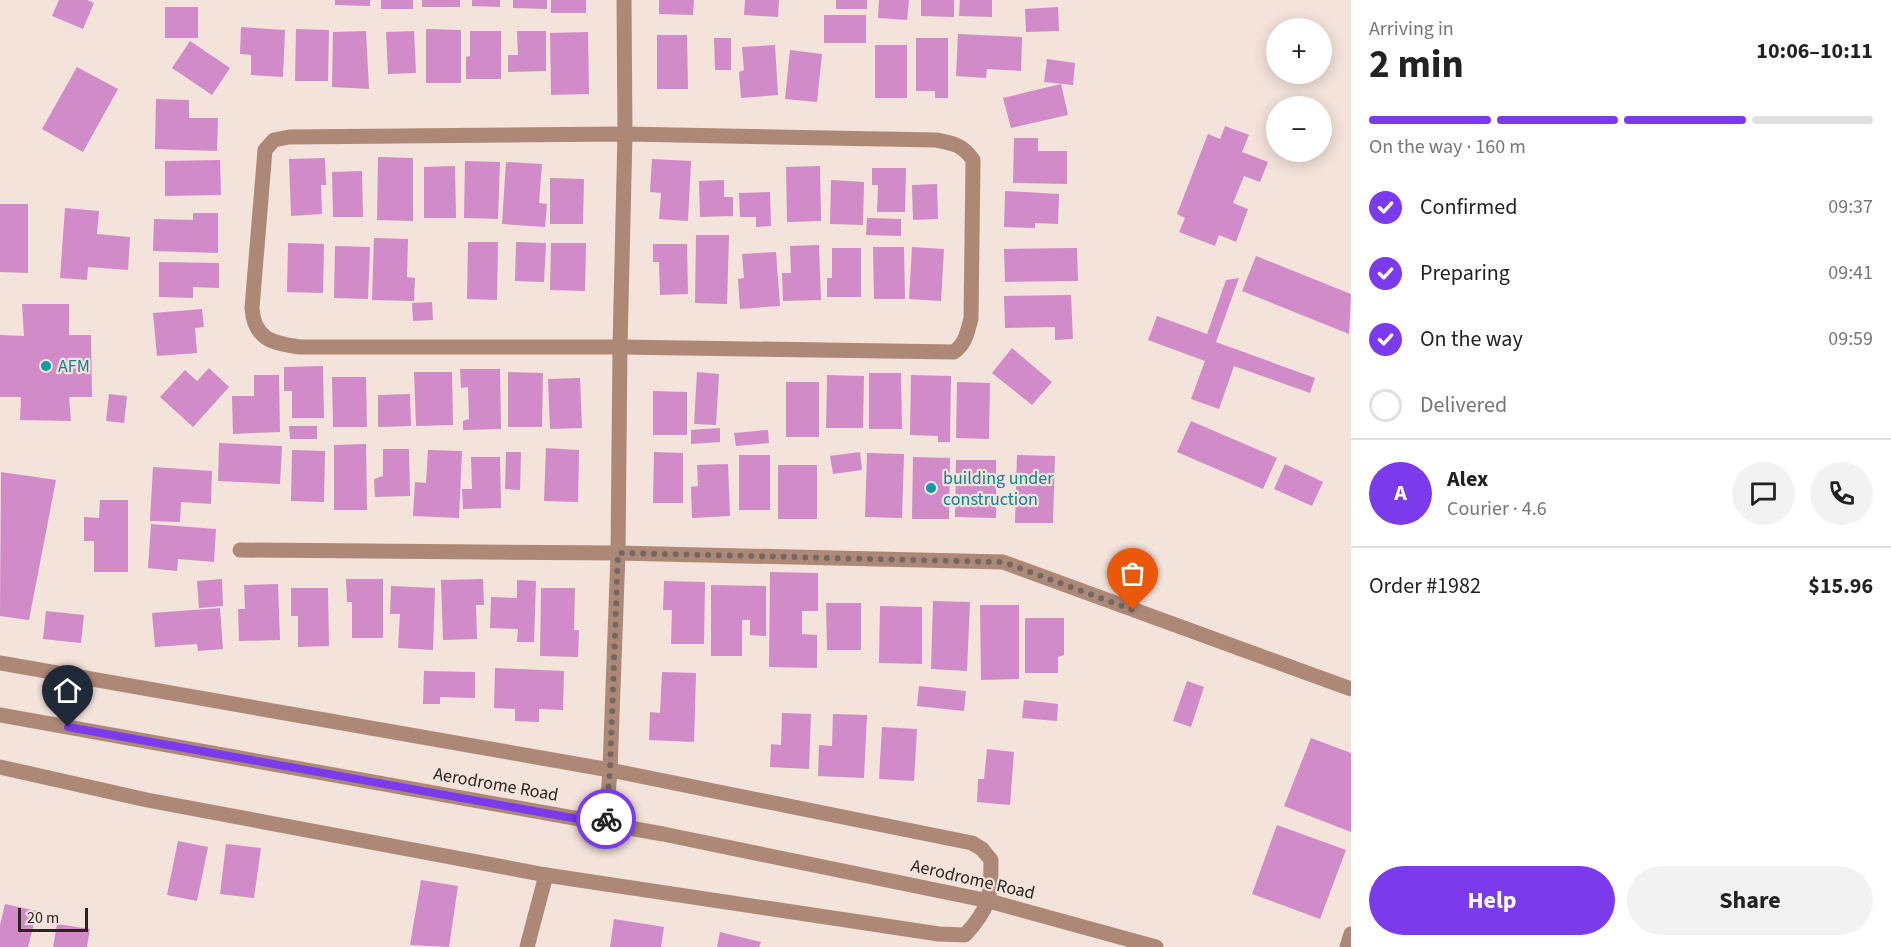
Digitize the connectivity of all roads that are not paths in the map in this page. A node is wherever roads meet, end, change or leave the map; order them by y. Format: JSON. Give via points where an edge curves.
{"nodes":[{"id":1,"x":624,"y":0,"type":"edge"},
{"id":2,"x":625,"y":134,"type":"junction"},
{"id":3,"x":620,"y":347,"type":"junction"},
{"id":4,"x":240,"y":550,"type":"dead end"},
{"id":5,"x":618,"y":553,"type":"junction"},
{"id":6,"x":0,"y":663,"type":"edge"},
{"id":7,"x":1351,"y":689,"type":"edge"},
{"id":8,"x":0,"y":715,"type":"edge"},
{"id":9,"x":0,"y":767,"type":"edge"},
{"id":10,"x":610,"y":770,"type":"junction"},
{"id":11,"x":606,"y":824,"type":"junction"},
{"id":12,"x":546,"y":875,"type":"junction"},
{"id":13,"x":989,"y":901,"type":"junction"},
{"id":14,"x":1351,"y":934,"type":"edge"},
{"id":15,"x":527,"y":947,"type":"edge"},
{"id":16,"x":1156,"y":947,"type":"edge"},
{"id":17,"x":1347,"y":947,"type":"edge"}],
"edges":[{"from":1,"to":2,"type":"street"},
{"from":2,"to":3,"type":"street"},
{"from":2,"to":3,"type":"street","via":[[936,140],[957,144],[973,160],[971,319],[966,338],[954,352]]},
{"from":2,"to":3,"type":"street","via":[[274,140],[265,150],[252,308],[253,322],[262,336],[299,347]]},
{"from":3,"to":5,"type":"street"},
{"from":4,"to":5,"type":"street"},
{"from":5,"to":7,"type":"street","via":[[1003,562]]},
{"from":5,"to":10,"type":"street"},
{"from":6,"to":10,"type":"street"},
{"from":8,"to":11,"type":"street","name":"Aerodrome Road"},
{"from":9,"to":12,"type":"street","via":[[147,800]]},
{"from":10,"to":11,"type":"street"},
{"from":10,"to":13,"type":"street","via":[[972,843],[991,860]]},
{"from":11,"to":13,"type":"street","name":"Aerodrome Road"},
{"from":12,"to":13,"type":"street","via":[[939,934],[964,935],[979,921]]},
{"from":12,"to":15,"type":"street"},
{"from":13,"to":16,"type":"street","name":"Aerodrome Road"},
{"from":14,"to":17,"type":"street"}]}
